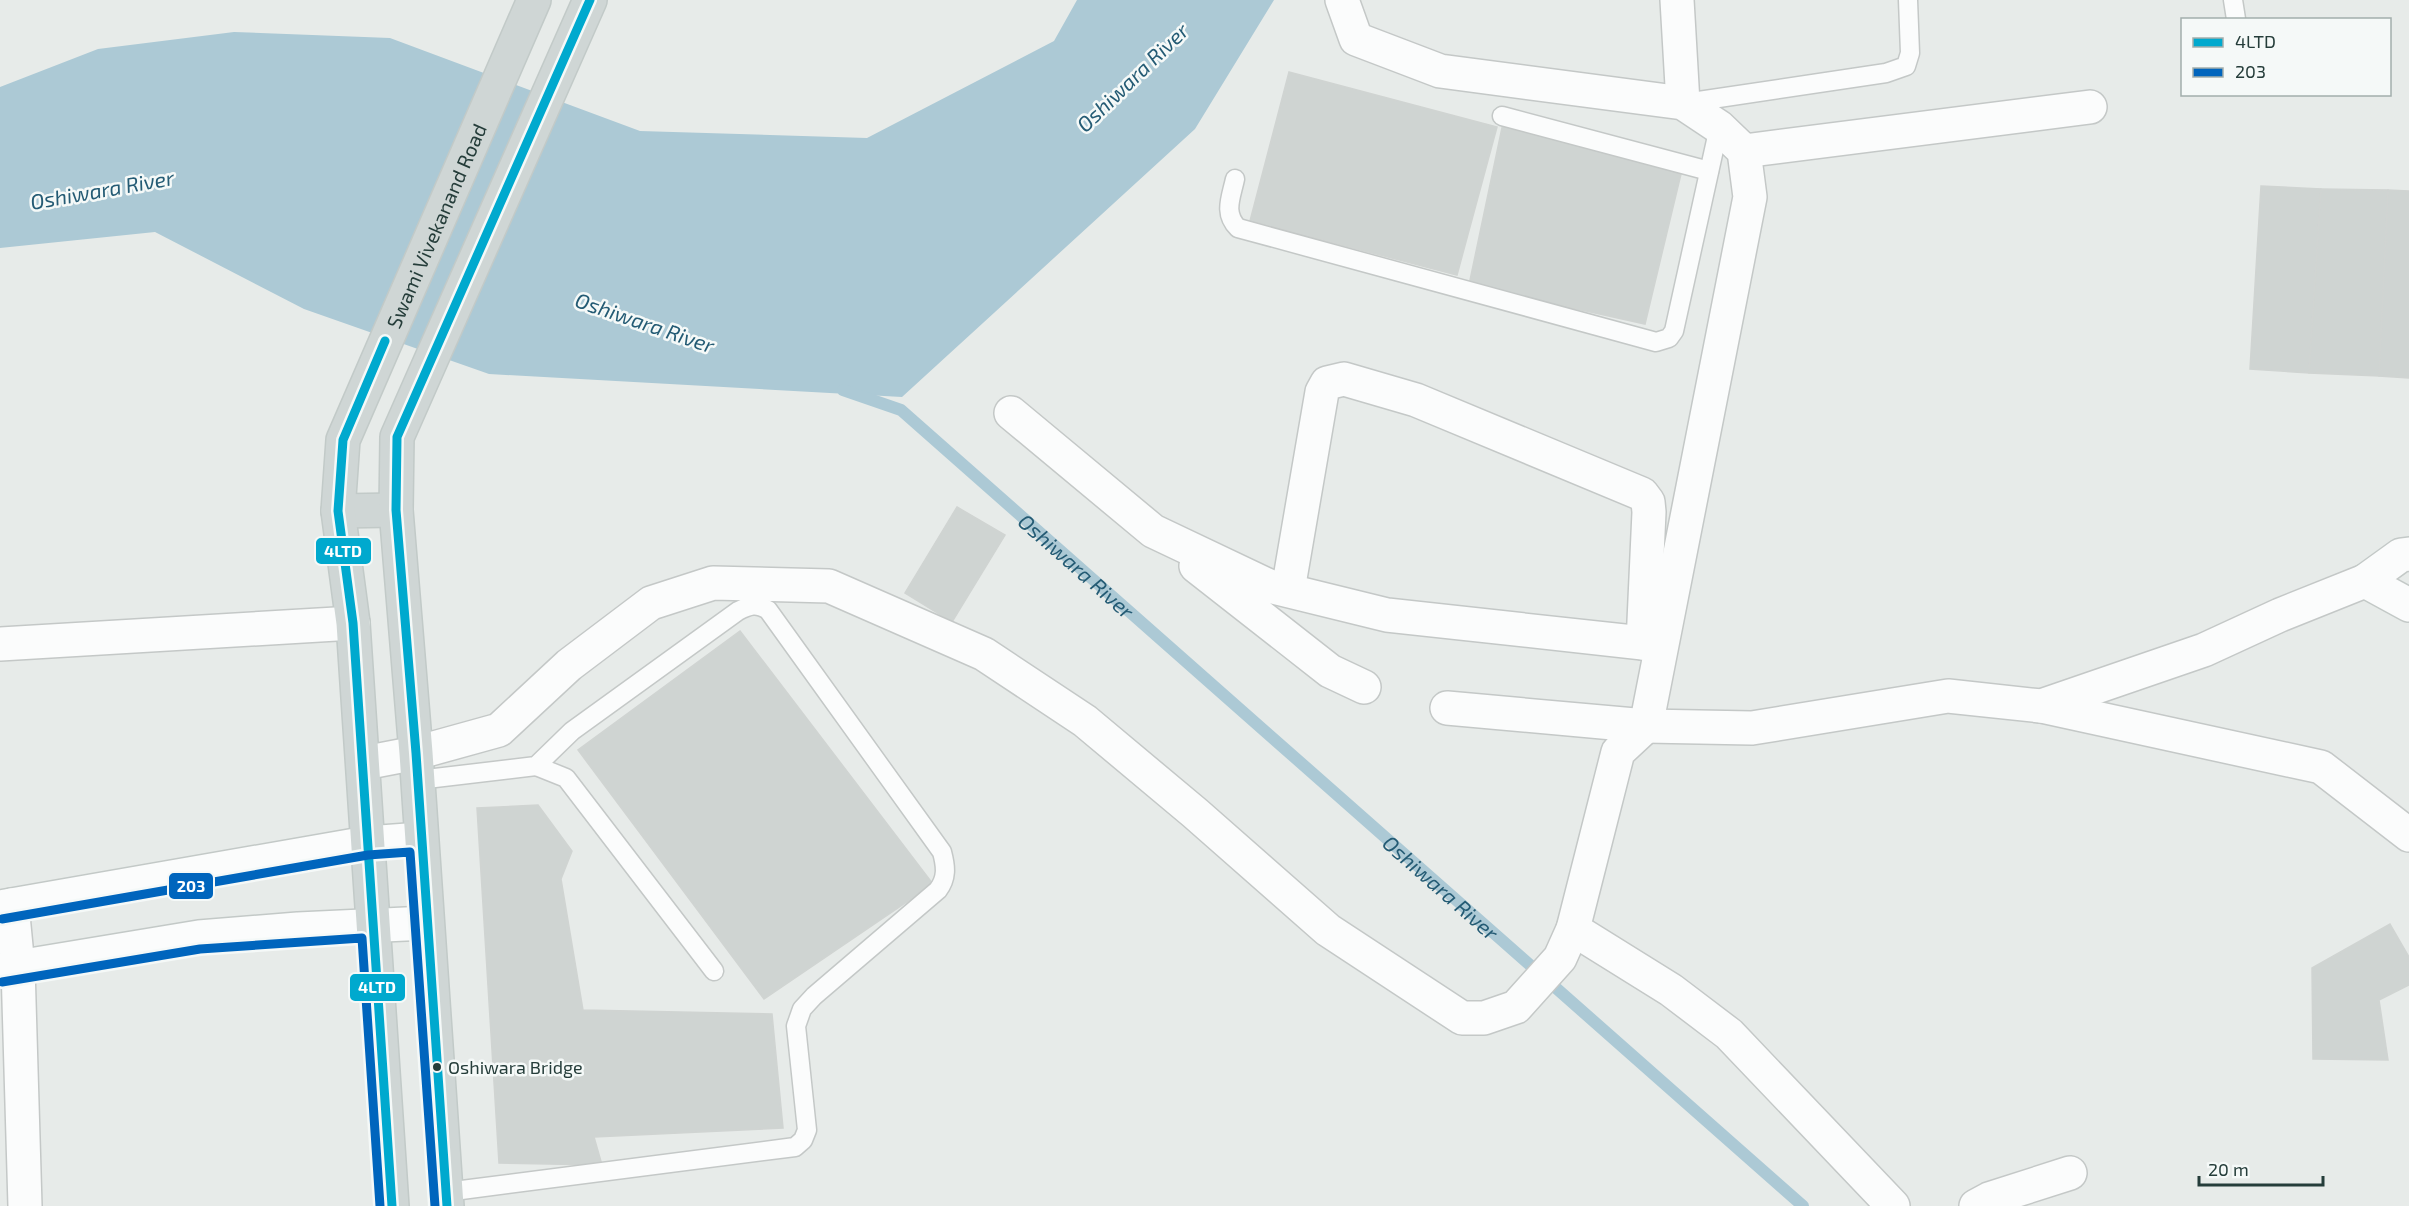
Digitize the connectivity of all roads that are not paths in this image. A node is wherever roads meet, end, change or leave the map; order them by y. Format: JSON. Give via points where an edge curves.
{"nodes":[{"id":1,"x":534,"y":0,"type":"edge"},
{"id":2,"x":590,"y":0,"type":"edge"},
{"id":3,"x":1342,"y":0,"type":"edge"},
{"id":4,"x":1677,"y":0,"type":"edge"},
{"id":5,"x":1908,"y":0,"type":"edge"},
{"id":6,"x":2233,"y":0,"type":"edge"},
{"id":7,"x":2236,"y":18,"type":"edge"},
{"id":8,"x":1683,"y":103,"type":"junction"},
{"id":9,"x":2090,"y":107,"type":"dead end"},
{"id":10,"x":1503,"y":116,"type":"dead end"},
{"id":11,"x":1719,"y":128,"type":"junction"},
{"id":12,"x":1744,"y":152,"type":"junction"},
{"id":13,"x":1709,"y":171,"type":"junction"},
{"id":14,"x":1235,"y":179,"type":"dead end"},
{"id":15,"x":1011,"y":413,"type":"dead end"},
{"id":16,"x":396,"y":510,"type":"junction"},
{"id":17,"x":338,"y":511,"type":"junction"},
{"id":18,"x":1153,"y":531,"type":"junction"},
{"id":19,"x":2409,"y":554,"type":"edge"},
{"id":20,"x":2365,"y":580,"type":"junction"},
{"id":21,"x":1288,"y":590,"type":"junction"},
{"id":22,"x":2409,"y":605,"type":"edge"},
{"id":23,"x":353,"y":623,"type":"junction"},
{"id":24,"x":0,"y":644,"type":"edge"},
{"id":25,"x":1652,"y":644,"type":"junction"},
{"id":26,"x":1364,"y":687,"type":"dead end"},
{"id":27,"x":2041,"y":706,"type":"junction"},
{"id":28,"x":1447,"y":708,"type":"dead end"},
{"id":29,"x":1646,"y":726,"type":"junction"},
{"id":30,"x":364,"y":763,"type":"junction"},
{"id":31,"x":417,"y":766,"type":"junction"},
{"id":32,"x":536,"y":766,"type":"junction"},
{"id":33,"x":2409,"y":835,"type":"edge"},
{"id":34,"x":422,"y":839,"type":"junction"},
{"id":35,"x":367,"y":843,"type":"junction"},
{"id":36,"x":6,"y":906,"type":"edge"},
{"id":37,"x":427,"y":923,"type":"junction"},
{"id":38,"x":373,"y":925,"type":"junction"},
{"id":39,"x":1573,"y":929,"type":"junction"},
{"id":40,"x":9,"y":968,"type":"edge"},
{"id":41,"x":714,"y":971,"type":"dead end"},
{"id":42,"x":2070,"y":1173,"type":"dead end"},
{"id":43,"x":447,"y":1199,"type":"edge"},
{"id":44,"x":25,"y":1206,"type":"edge"},
{"id":45,"x":392,"y":1206,"type":"edge"},
{"id":46,"x":1893,"y":1206,"type":"edge"},
{"id":47,"x":1976,"y":1206,"type":"edge"}],
"edges":[{"from":1,"to":17,"type":"main road","name":"Swami Vivekanand Road","via":[[343,440]]},
{"from":2,"to":16,"type":"main road","via":[[397,437]]},
{"from":3,"to":8,"type":"street","via":[[1356,39],[1440,71]]},
{"from":4,"to":8,"type":"street"},
{"from":5,"to":8,"type":"lane","via":[[1910,52],[1906,66],[1886,73]]},
{"from":6,"to":7,"type":"lane"},
{"from":8,"to":11,"type":"street"},
{"from":9,"to":12,"type":"street"},
{"from":10,"to":13,"type":"lane"},
{"from":11,"to":12,"type":"street"},
{"from":11,"to":13,"type":"lane"},
{"from":12,"to":25,"type":"street","via":[[1750,197]]},
{"from":13,"to":14,"type":"lane","via":[[1674,331],[1669,338],[1656,342],[1238,228],[1230,219],[1229,206]]},
{"from":15,"to":18,"type":"street"},
{"from":16,"to":17,"type":"main road"},
{"from":16,"to":31,"type":"main road"},
{"from":17,"to":23,"type":"main road","name":"Swami Vivekanand Road"},
{"from":18,"to":21,"type":"street","via":[[1269,586]]},
{"from":18,"to":26,"type":"street","via":[[1330,672]]},
{"from":19,"to":20,"type":"street","via":[[2401,555]]},
{"from":20,"to":22,"type":"street"},
{"from":20,"to":27,"type":"street","via":[[2204,650]]},
{"from":21,"to":25,"type":"street","via":[[1387,615]]},
{"from":21,"to":25,"type":"street","via":[[1322,392],[1327,383],[1344,379],[1416,400],[1642,494],[1649,512]]},
{"from":23,"to":24,"type":"street"},
{"from":23,"to":30,"type":"main road","name":"Swami Vivekanand Road"},
{"from":25,"to":29,"type":"street"},
{"from":27,"to":29,"type":"street","via":[[1948,696],[1752,728]]},
{"from":27,"to":33,"type":"street","via":[[2321,767]]},
{"from":28,"to":29,"type":"street"},
{"from":29,"to":39,"type":"street","via":[[1618,752]]},
{"from":30,"to":31,"type":"street"},
{"from":30,"to":35,"type":"main road","name":"Swami Vivekanand Road"},
{"from":31,"to":32,"type":"lane"},
{"from":31,"to":34,"type":"main road"},
{"from":31,"to":39,"type":"street","via":[[499,730],[569,665],[651,603],[713,583],[829,586],[984,654],[1085,721],[1328,930],[1462,1018],[1484,1018],[1516,1007],[1560,958]]},
{"from":32,"to":41,"type":"lane","via":[[566,778]]},
{"from":32,"to":43,"type":"lane","via":[[572,731],[738,611],[751,605],[761,606],[768,610],[942,852],[945,881],[802,1009],[796,1026],[807,1130],[795,1147]]},
{"from":34,"to":35,"type":"street"},
{"from":34,"to":37,"type":"main road"},
{"from":35,"to":36,"type":"street"},
{"from":35,"to":38,"type":"main road","name":"Swami Vivekanand Road"},
{"from":36,"to":40,"type":"street"},
{"from":37,"to":38,"type":"street"},
{"from":37,"to":43,"type":"main road"},
{"from":38,"to":40,"type":"street","via":[[199,938]]},
{"from":38,"to":45,"type":"main road","name":"Swami Vivekanand Road"},
{"from":39,"to":46,"type":"street","via":[[1671,990],[1729,1034]]},
{"from":40,"to":44,"type":"street"},
{"from":42,"to":47,"type":"street"}]}
